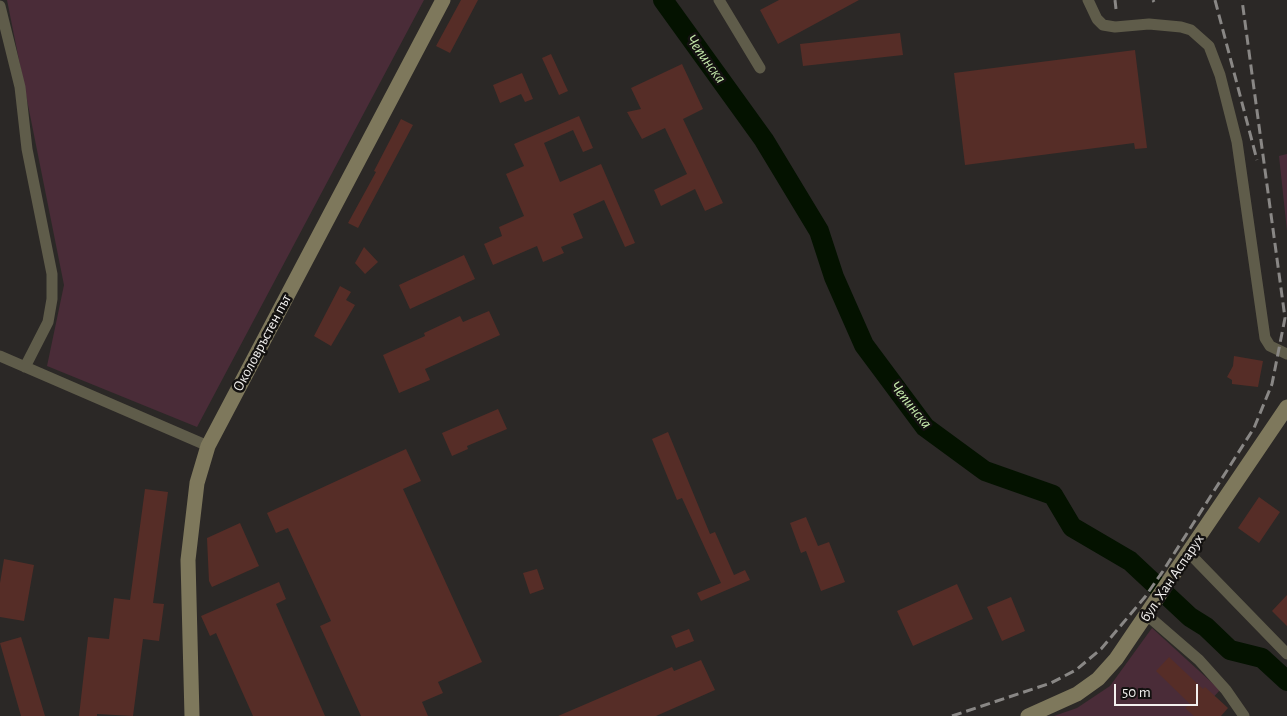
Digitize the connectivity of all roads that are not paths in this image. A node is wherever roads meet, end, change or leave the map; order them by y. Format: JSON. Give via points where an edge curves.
{"nodes":[{"id":1,"x":444,"y":0,"type":"edge"},
{"id":2,"x":719,"y":0,"type":"edge"},
{"id":3,"x":1088,"y":0,"type":"edge"},
{"id":4,"x":0,"y":6,"type":"edge"},
{"id":5,"x":760,"y":68,"type":"dead end"},
{"id":6,"x":1287,"y":354,"type":"edge"},
{"id":7,"x":0,"y":356,"type":"edge"},
{"id":8,"x":25,"y":367,"type":"junction"},
{"id":9,"x":1287,"y":407,"type":"edge"},
{"id":10,"x":208,"y":446,"type":"junction"},
{"id":11,"x":1189,"y":553,"type":"junction"},
{"id":12,"x":1151,"y":609,"type":"junction"},
{"id":13,"x":1287,"y":654,"type":"edge"},
{"id":14,"x":192,"y":716,"type":"edge"},
{"id":15,"x":1028,"y":716,"type":"edge"},
{"id":16,"x":1244,"y":716,"type":"edge"}],
"edges":[{"from":1,"to":10,"type":"street","name":"Околовръстен път"},
{"from":2,"to":5,"type":"street"},
{"from":3,"to":6,"type":"street","via":[[1104,25],[1181,27],[1191,30],[1208,46],[1220,75],[1237,142],[1265,338],[1270,346]]},
{"from":4,"to":8,"type":"street","via":[[20,87],[27,150],[52,274],[48,322]]},
{"from":7,"to":8,"type":"street"},
{"from":8,"to":10,"type":"street"},
{"from":9,"to":11,"type":"street","name":"бул. Хан Аспарух"},
{"from":10,"to":14,"type":"street","name":"Околовръстен път","via":[[196,483],[188,560]]},
{"from":11,"to":12,"type":"street","name":"бул. Хан Аспарух"},
{"from":11,"to":13,"type":"street"},
{"from":12,"to":15,"type":"street","name":"бул. Хан Аспарух","via":[[1098,679],[1077,694]]},
{"from":12,"to":16,"type":"street","via":[[1226,690]]}]}
